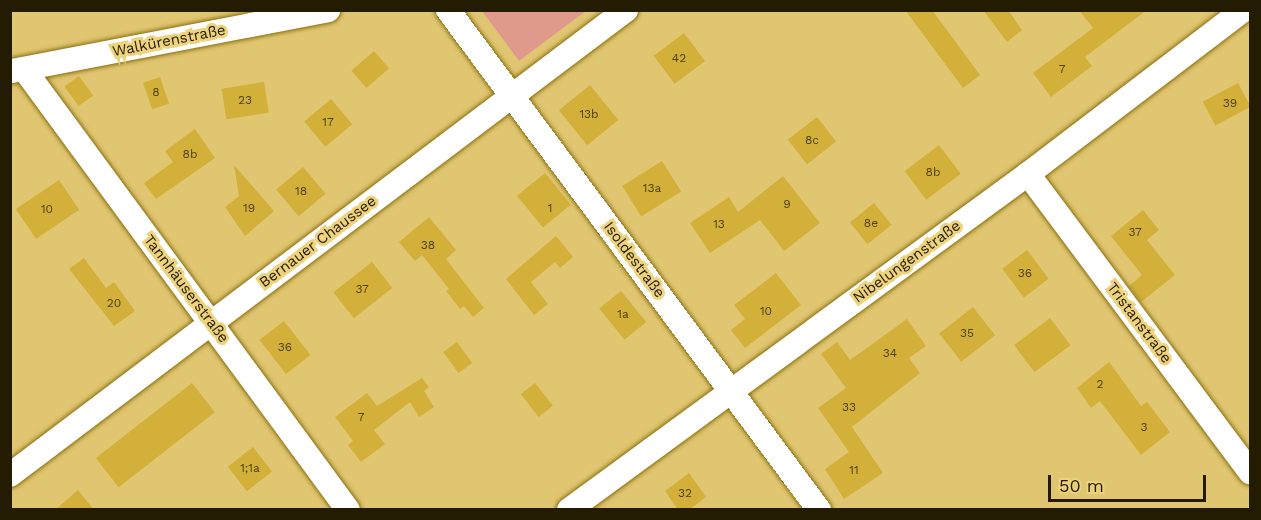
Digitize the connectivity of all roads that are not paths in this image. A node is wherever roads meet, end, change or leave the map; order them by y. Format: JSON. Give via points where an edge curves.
{"nodes":[{"id":1,"x":328,"y":10,"type":"edge"},
{"id":2,"x":448,"y":10,"type":"edge"},
{"id":3,"x":626,"y":10,"type":"edge"},
{"id":4,"x":1243,"y":10,"type":"edge"},
{"id":5,"x":17,"y":70,"type":"edge"},
{"id":6,"x":512,"y":98,"type":"junction"},
{"id":7,"x":1028,"y":174,"type":"junction"},
{"id":8,"x":210,"y":324,"type":"junction"},
{"id":9,"x":731,"y":389,"type":"junction"},
{"id":10,"x":1251,"y":472,"type":"edge"},
{"id":11,"x":10,"y":475,"type":"edge"},
{"id":12,"x":348,"y":510,"type":"edge"},
{"id":13,"x":569,"y":510,"type":"edge"},
{"id":14,"x":819,"y":510,"type":"edge"}],
"edges":[{"from":1,"to":5,"type":"street","name":"Walkürenstraße"},
{"from":2,"to":6,"type":"street","name":"Isoldestraße"},
{"from":3,"to":6,"type":"street","name":"Bernauer Chaussee"},
{"from":4,"to":7,"type":"street","name":"Nibelungenstraße"},
{"from":5,"to":8,"type":"street","name":"Tannhäuserstraße"},
{"from":6,"to":8,"type":"street","name":"Bernauer Chaussee"},
{"from":6,"to":9,"type":"street","name":"Isoldestraße"},
{"from":7,"to":9,"type":"street","name":"Nibelungenstraße"},
{"from":7,"to":10,"type":"street","name":"Tristanstraße"},
{"from":8,"to":11,"type":"street","name":"Bernauer Chaussee"},
{"from":8,"to":12,"type":"street","name":"Tannhäuserstraße"},
{"from":9,"to":13,"type":"street","name":"Nibelungenstraße"},
{"from":9,"to":14,"type":"street","name":"Isoldestraße"}]}
